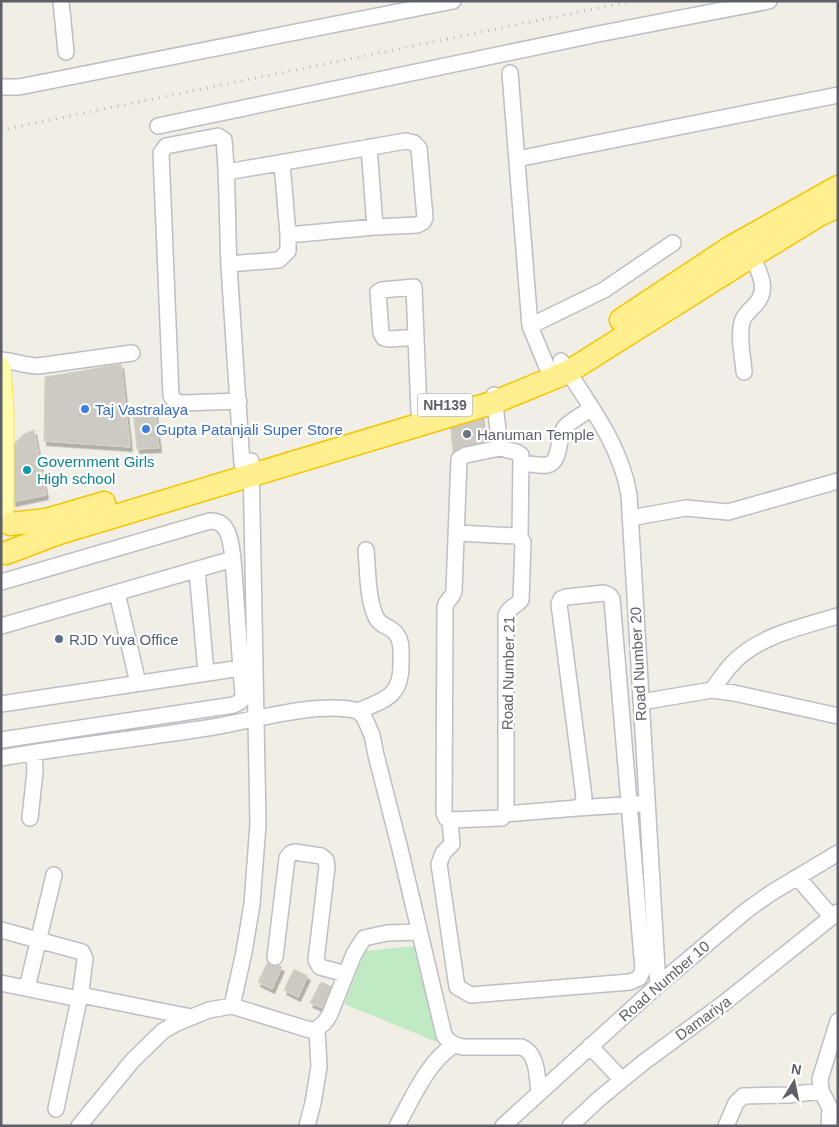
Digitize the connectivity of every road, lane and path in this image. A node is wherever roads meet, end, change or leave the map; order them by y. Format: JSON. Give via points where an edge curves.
{"nodes":[{"id":1,"x":60,"y":1,"type":"edge"},
{"id":2,"x":453,"y":1,"type":"edge"},
{"id":3,"x":770,"y":1,"type":"edge"},
{"id":4,"x":66,"y":52,"type":"dead end"},
{"id":5,"x":510,"y":73,"type":"dead end"},
{"id":6,"x":1,"y":87,"type":"edge"},
{"id":7,"x":838,"y":94,"type":"edge"},
{"id":8,"x":158,"y":126,"type":"dead end"},
{"id":9,"x":370,"y":147,"type":"junction"},
{"id":10,"x":517,"y":160,"type":"junction"},
{"id":11,"x":282,"y":163,"type":"junction"},
{"id":12,"x":227,"y":172,"type":"junction"},
{"id":13,"x":838,"y":187,"type":"edge"},
{"id":14,"x":838,"y":206,"type":"edge"},
{"id":15,"x":375,"y":226,"type":"junction"},
{"id":16,"x":288,"y":235,"type":"junction"},
{"id":17,"x":674,"y":243,"type":"dead end"},
{"id":18,"x":752,"y":256,"type":"junction"},
{"id":19,"x":229,"y":264,"type":"junction"},
{"id":20,"x":530,"y":326,"type":"junction"},
{"id":21,"x":416,"y":338,"type":"junction"},
{"id":22,"x":132,"y":352,"type":"dead end"},
{"id":23,"x":1,"y":360,"type":"edge"},
{"id":24,"x":559,"y":366,"type":"junction"},
{"id":25,"x":1,"y":367,"type":"edge"},
{"id":26,"x":744,"y":372,"type":"dead end"},
{"id":27,"x":494,"y":396,"type":"junction"},
{"id":28,"x":239,"y":401,"type":"junction"},
{"id":29,"x":591,"y":409,"type":"junction"},
{"id":30,"x":420,"y":412,"type":"junction"},
{"id":31,"x":500,"y":448,"type":"junction"},
{"id":32,"x":522,"y":463,"type":"junction"},
{"id":33,"x":248,"y":466,"type":"junction"},
{"id":34,"x":838,"y":481,"type":"edge"},
{"id":35,"x":630,"y":518,"type":"junction"},
{"id":36,"x":5,"y":521,"type":"edge"},
{"id":37,"x":457,"y":533,"type":"junction"},
{"id":38,"x":520,"y":538,"type":"junction"},
{"id":39,"x":366,"y":550,"type":"dead end"},
{"id":40,"x":4,"y":554,"type":"edge"},
{"id":41,"x":233,"y":559,"type":"junction"},
{"id":42,"x":197,"y":570,"type":"junction"},
{"id":43,"x":1,"y":582,"type":"edge"},
{"id":44,"x":117,"y":593,"type":"junction"},
{"id":45,"x":838,"y":616,"type":"edge"},
{"id":46,"x":1,"y":626,"type":"edge"},
{"id":47,"x":241,"y":668,"type":"junction"},
{"id":48,"x":206,"y":673,"type":"junction"},
{"id":49,"x":138,"y":683,"type":"junction"},
{"id":50,"x":712,"y":690,"type":"junction"},
{"id":51,"x":641,"y":702,"type":"junction"},
{"id":52,"x":1,"y":704,"type":"edge"},
{"id":53,"x":358,"y":711,"type":"junction"},
{"id":54,"x":838,"y":716,"type":"edge"},
{"id":55,"x":256,"y":718,"type":"junction"},
{"id":56,"x":1,"y":740,"type":"edge"},
{"id":57,"x":34,"y":752,"type":"junction"},
{"id":58,"x":1,"y":758,"type":"edge"},
{"id":59,"x":648,"y":803,"type":"junction"},
{"id":60,"x":629,"y":804,"type":"junction"},
{"id":61,"x":577,"y":808,"type":"junction"},
{"id":62,"x":504,"y":816,"type":"junction"},
{"id":63,"x":30,"y":818,"type":"dead end"},
{"id":64,"x":450,"y":820,"type":"junction"},
{"id":65,"x":838,"y":853,"type":"edge"},
{"id":66,"x":54,"y":875,"type":"dead end"},
{"id":67,"x":798,"y":878,"type":"junction"},
{"id":68,"x":834,"y":914,"type":"edge"},
{"id":69,"x":1,"y":930,"type":"edge"},
{"id":70,"x":418,"y":932,"type":"junction"},
{"id":71,"x":39,"y":940,"type":"junction"},
{"id":72,"x":275,"y":957,"type":"dead end"},
{"id":73,"x":346,"y":974,"type":"junction"},
{"id":74,"x":1,"y":983,"type":"edge"},
{"id":75,"x":658,"y":985,"type":"junction"},
{"id":76,"x":27,"y":988,"type":"junction"},
{"id":77,"x":80,"y":994,"type":"junction"},
{"id":78,"x":232,"y":1006,"type":"junction"},
{"id":79,"x":193,"y":1017,"type":"junction"},
{"id":80,"x":838,"y":1021,"type":"edge"},
{"id":81,"x":317,"y":1029,"type":"junction"},
{"id":82,"x":454,"y":1045,"type":"junction"},
{"id":83,"x":590,"y":1046,"type":"junction"},
{"id":84,"x":622,"y":1080,"type":"junction"},
{"id":85,"x":821,"y":1091,"type":"junction"},
{"id":86,"x":539,"y":1093,"type":"junction"},
{"id":87,"x":56,"y":1109,"type":"dead end"},
{"id":88,"x":834,"y":1109,"type":"edge"},
{"id":89,"x":80,"y":1126,"type":"edge"},
{"id":90,"x":307,"y":1126,"type":"edge"},
{"id":91,"x":397,"y":1126,"type":"edge"},
{"id":92,"x":503,"y":1126,"type":"edge"},
{"id":93,"x":570,"y":1126,"type":"edge"},
{"id":94,"x":726,"y":1126,"type":"edge"},
{"id":95,"x":829,"y":1126,"type":"edge"}],
"edges":[{"from":1,"to":4,"type":"street"},
{"from":2,"to":6,"type":"street","via":[[19,87]]},
{"from":3,"to":8,"type":"street"},
{"from":5,"to":10,"type":"street","name":"Road Number 20"},
{"from":7,"to":10,"type":"street"},
{"from":9,"to":11,"type":"street"},
{"from":9,"to":15,"type":"street"},
{"from":9,"to":15,"type":"street","via":[[406,141],[419,148],[425,218],[417,225]]},
{"from":10,"to":20,"type":"street","name":"Road Number 20"},
{"from":11,"to":12,"type":"street"},
{"from":11,"to":16,"type":"street"},
{"from":12,"to":19,"type":"street"},
{"from":12,"to":28,"type":"street","via":[[224,140],[218,136],[166,146],[161,153],[171,396],[183,403]]},
{"from":13,"to":24,"type":"highway","number":"NH139","via":[[731,248]]},
{"from":14,"to":18,"type":"highway","number":"NH139"},
{"from":15,"to":16,"type":"street"},
{"from":16,"to":19,"type":"street","via":[[288,252],[279,260]]},
{"from":17,"to":20,"type":"street","via":[[604,290]]},
{"from":18,"to":24,"type":"highway","number":"NH139"},
{"from":18,"to":26,"type":"street","via":[[764,288],[741,327]]},
{"from":19,"to":28,"type":"street"},
{"from":20,"to":24,"type":"street","name":"Road Number 20"},
{"from":21,"to":21,"type":"street","via":[[414,287],[382,290],[378,295],[381,334],[391,339]]},
{"from":21,"to":30,"type":"street"},
{"from":22,"to":23,"type":"street","via":[[38,366]]},
{"from":24,"to":27,"type":"highway","number":"NH139"},
{"from":24,"to":29,"type":"street","name":"Road Number 20"},
{"from":25,"to":36,"type":"main road"},
{"from":27,"to":30,"type":"highway","number":"NH139"},
{"from":27,"to":31,"type":"street"},
{"from":27,"to":33,"type":"highway","number":"NH139"},
{"from":28,"to":33,"type":"street"},
{"from":29,"to":32,"type":"street","via":[[565,427],[555,461],[543,466]]},
{"from":29,"to":35,"type":"street","name":"Road Number 20","via":[[620,459],[629,495]]},
{"from":30,"to":33,"type":"highway","number":"NH139"},
{"from":31,"to":32,"type":"street","via":[[521,455]]},
{"from":31,"to":37,"type":"street","via":[[459,459]]},
{"from":32,"to":38,"type":"street","name":"Road Number 21"},
{"from":33,"to":36,"type":"highway","number":"NH139","via":[[46,520]]},
{"from":33,"to":40,"type":"highway","number":"NH139"},
{"from":33,"to":55,"type":"street"},
{"from":34,"to":35,"type":"street","via":[[728,512],[686,508]]},
{"from":35,"to":51,"type":"street","name":"Road Number 20"},
{"from":36,"to":40,"type":"highway","number":"NH139","via":[[14,532],[14,540]]},
{"from":37,"to":38,"type":"street"},
{"from":37,"to":64,"type":"street","via":[[454,591],[444,607],[444,813]]},
{"from":38,"to":62,"type":"street","name":"Road Number 21","via":[[523,542],[521,600],[510,607],[506,615]]},
{"from":39,"to":53,"type":"street","via":[[374,613],[381,624],[398,636],[402,671],[394,692]]},
{"from":41,"to":42,"type":"street"},
{"from":41,"to":43,"type":"street","via":[[230,538],[225,527],[216,520]]},
{"from":41,"to":47,"type":"street"},
{"from":42,"to":44,"type":"street"},
{"from":42,"to":48,"type":"street"},
{"from":44,"to":46,"type":"street"},
{"from":44,"to":49,"type":"street"},
{"from":45,"to":50,"type":"street","via":[[764,641],[730,665]]},
{"from":47,"to":48,"type":"street"},
{"from":47,"to":56,"type":"street","via":[[243,696],[234,705]]},
{"from":48,"to":49,"type":"street"},
{"from":49,"to":52,"type":"street"},
{"from":50,"to":51,"type":"street"},
{"from":50,"to":54,"type":"street"},
{"from":51,"to":59,"type":"street","name":"Road Number 20"},
{"from":53,"to":55,"type":"street","via":[[341,708]]},
{"from":53,"to":70,"type":"street","via":[[372,735]]},
{"from":55,"to":57,"type":"street"},
{"from":55,"to":78,"type":"street","via":[[256,862],[244,952]]},
{"from":57,"to":58,"type":"street"},
{"from":57,"to":63,"type":"street"},
{"from":59,"to":60,"type":"street"},
{"from":59,"to":75,"type":"street","name":"Road Number 20"},
{"from":60,"to":61,"type":"street"},
{"from":60,"to":61,"type":"street","via":[[612,599],[604,593],[566,596],[559,604],[584,797]]},
{"from":60,"to":64,"type":"street","via":[[643,970],[639,978],[630,982],[471,995],[457,987],[439,864],[443,853],[452,844]]},
{"from":61,"to":62,"type":"street"},
{"from":62,"to":64,"type":"street"},
{"from":65,"to":67,"type":"street","name":"Road Number 10"},
{"from":66,"to":71,"type":"street"},
{"from":67,"to":68,"type":"street"},
{"from":67,"to":75,"type":"street","name":"Road Number 10","via":[[747,910]]},
{"from":68,"to":84,"type":"street","name":"Damariya","via":[[724,1004]]},
{"from":69,"to":71,"type":"street"},
{"from":70,"to":73,"type":"street","via":[[364,938]]},
{"from":70,"to":82,"type":"street","via":[[444,1035]]},
{"from":71,"to":76,"type":"street"},
{"from":71,"to":77,"type":"street","via":[[82,952],[86,959]]},
{"from":72,"to":73,"type":"street","via":[[287,858],[295,852],[321,856],[327,867],[316,960],[320,967]]},
{"from":73,"to":81,"type":"street","via":[[330,1014]]},
{"from":74,"to":76,"type":"street"},
{"from":75,"to":83,"type":"street","name":"Road Number 10"},
{"from":76,"to":77,"type":"street"},
{"from":77,"to":79,"type":"street"},
{"from":77,"to":87,"type":"street"},
{"from":78,"to":79,"type":"street"},
{"from":78,"to":81,"type":"street","via":[[301,1028]]},
{"from":79,"to":89,"type":"street","via":[[163,1031],[148,1044]]},
{"from":80,"to":85,"type":"street","via":[[820,1079]]},
{"from":81,"to":90,"type":"street","via":[[319,1067]]},
{"from":82,"to":86,"type":"street","via":[[528,1049],[534,1061]]},
{"from":82,"to":91,"type":"street","via":[[432,1064]]},
{"from":83,"to":84,"type":"street"},
{"from":83,"to":86,"type":"street","name":"Road Number 10"},
{"from":84,"to":93,"type":"street","name":"Damariya"},
{"from":85,"to":88,"type":"street"},
{"from":85,"to":94,"type":"street","via":[[743,1096],[736,1103]]},
{"from":86,"to":92,"type":"street","name":"Road Number 10"},
{"from":88,"to":95,"type":"street"}]}
